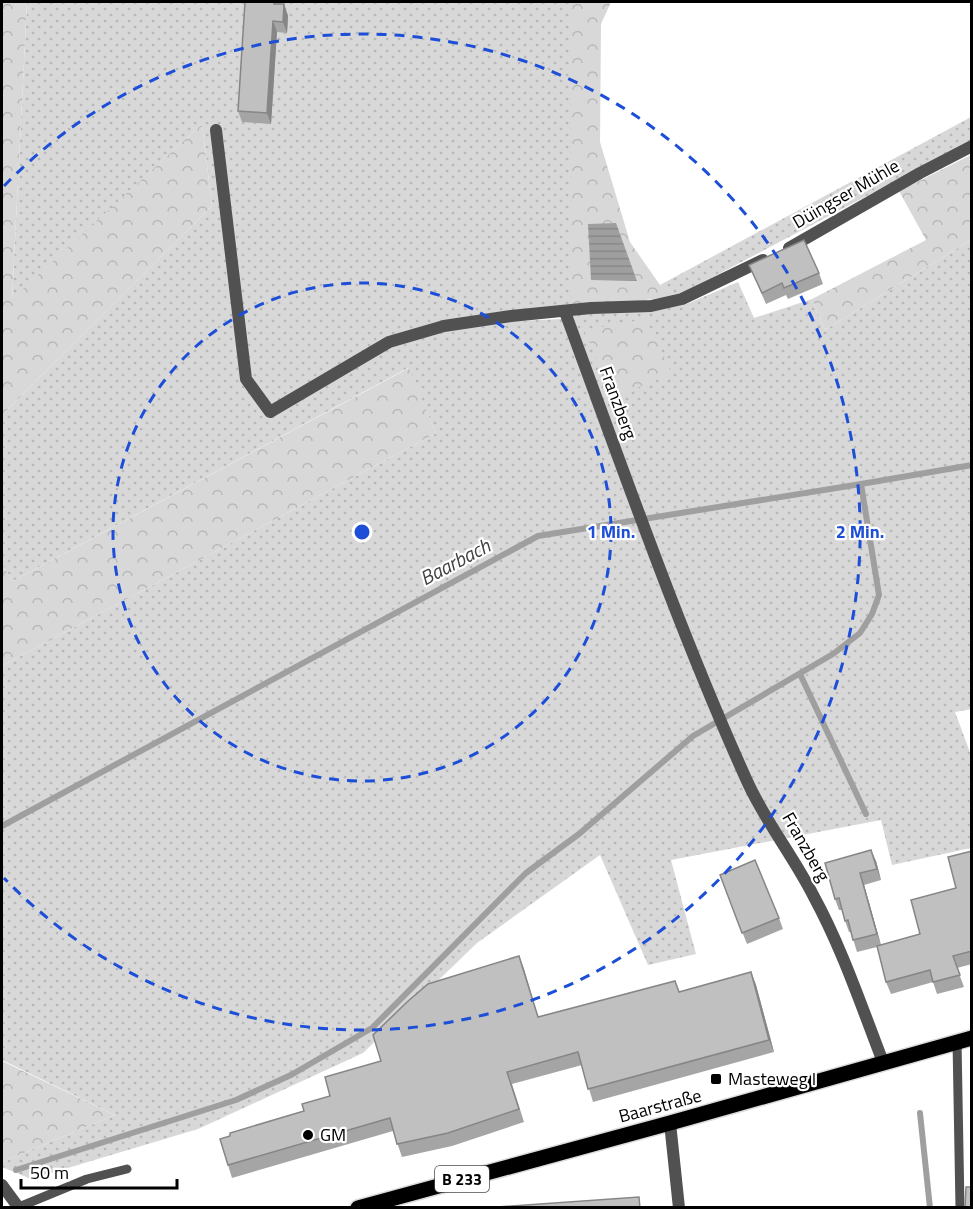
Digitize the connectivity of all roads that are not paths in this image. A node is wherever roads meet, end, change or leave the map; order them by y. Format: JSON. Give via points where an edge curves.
{"nodes":[{"id":1,"x":216,"y":130,"type":"dead end"},
{"id":2,"x":972,"y":146,"type":"edge"},
{"id":3,"x":565,"y":312,"type":"junction"},
{"id":4,"x":964,"y":1039,"type":"edge"},
{"id":5,"x":883,"y":1062,"type":"junction"},
{"id":6,"x":670,"y":1123,"type":"junction"},
{"id":7,"x":127,"y":1169,"type":"dead end"},
{"id":8,"x":2,"y":1185,"type":"edge"},
{"id":9,"x":19,"y":1207,"type":"edge"},
{"id":10,"x":358,"y":1208,"type":"edge"},
{"id":11,"x":679,"y":1208,"type":"edge"},
{"id":12,"x":960,"y":1208,"type":"edge"}],
"edges":[{"from":1,"to":3,"type":"street","via":[[246,379],[270,412],[389,342],[444,326]]},
{"from":2,"to":3,"type":"street","name":"Düingser Mühle","via":[[799,243],[682,299],[651,306]]},
{"from":3,"to":5,"type":"street","name":"Franzberg","via":[[723,726],[748,784],[840,947]]},
{"from":4,"to":5,"type":"main road","name":"Baarstraße","number":"B 233"},
{"from":4,"to":12,"type":"lane"},
{"from":5,"to":6,"type":"main road","name":"Baarstraße","number":"B 233"},
{"from":6,"to":10,"type":"main road","name":"Baarstraße","number":"B 233"},
{"from":6,"to":11,"type":"street"},
{"from":7,"to":9,"type":"lane","via":[[87,1179]]},
{"from":8,"to":9,"type":"street"}]}
